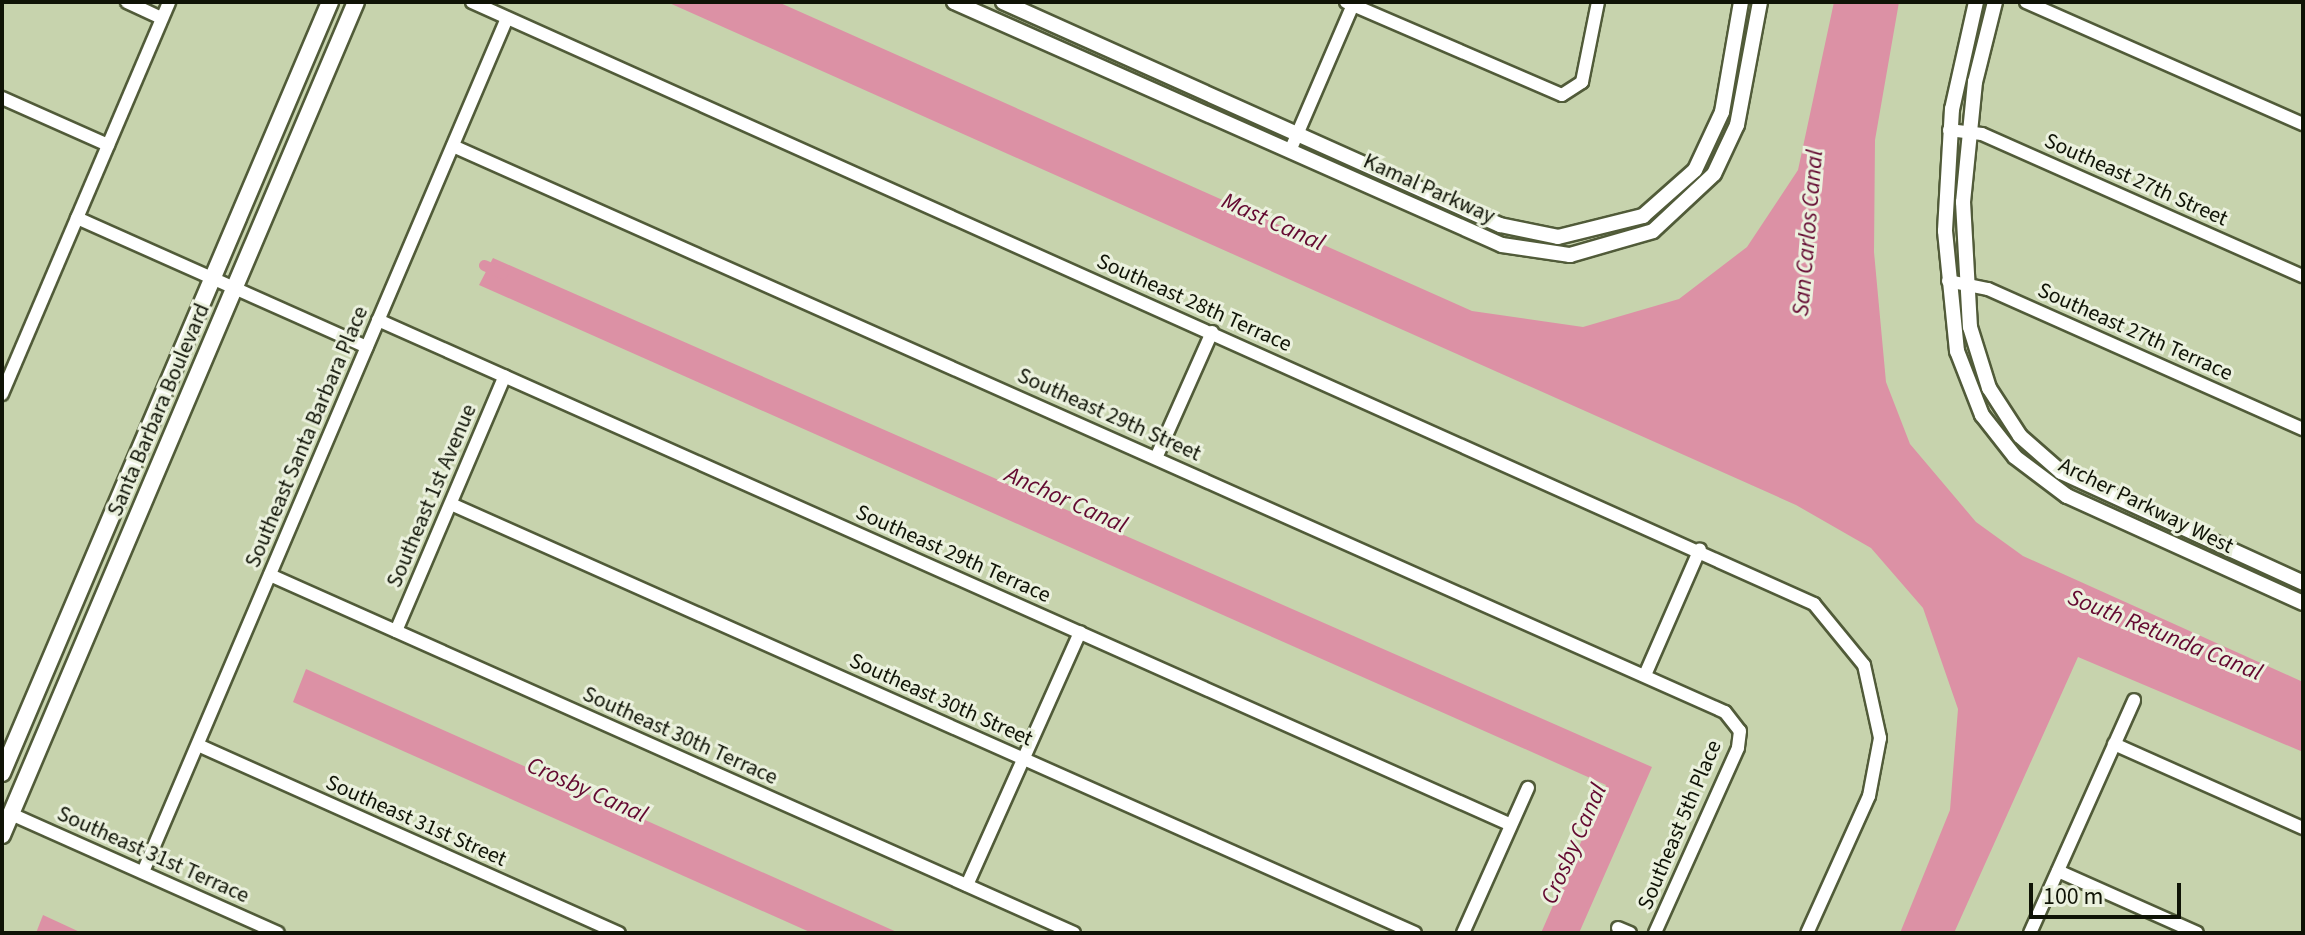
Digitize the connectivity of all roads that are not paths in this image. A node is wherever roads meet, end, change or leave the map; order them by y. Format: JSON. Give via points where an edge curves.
{"nodes":[{"id":1,"x":127,"y":2,"type":"edge"},
{"id":2,"x":169,"y":2,"type":"edge"},
{"id":3,"x":330,"y":2,"type":"edge"},
{"id":4,"x":356,"y":2,"type":"edge"},
{"id":5,"x":472,"y":2,"type":"edge"},
{"id":6,"x":954,"y":2,"type":"edge"},
{"id":7,"x":1003,"y":2,"type":"edge"},
{"id":8,"x":1598,"y":2,"type":"edge"},
{"id":9,"x":1741,"y":2,"type":"edge"},
{"id":10,"x":1760,"y":2,"type":"edge"},
{"id":11,"x":1976,"y":2,"type":"edge"},
{"id":12,"x":1995,"y":2,"type":"edge"},
{"id":13,"x":2026,"y":2,"type":"edge"},
{"id":14,"x":1350,"y":4,"type":"edge"},
{"id":15,"x":162,"y":18,"type":"junction"},
{"id":16,"x":507,"y":18,"type":"junction"},
{"id":17,"x":2,"y":98,"type":"edge"},
{"id":18,"x":2303,"y":124,"type":"edge"},
{"id":19,"x":1949,"y":130,"type":"junction"},
{"id":20,"x":1968,"y":131,"type":"junction"},
{"id":21,"x":1297,"y":134,"type":"junction"},
{"id":22,"x":108,"y":145,"type":"junction"},
{"id":23,"x":453,"y":146,"type":"junction"},
{"id":24,"x":1290,"y":151,"type":"junction"},
{"id":25,"x":77,"y":218,"type":"junction"},
{"id":26,"x":2303,"y":276,"type":"edge"},
{"id":27,"x":212,"y":278,"type":"junction"},
{"id":28,"x":1948,"y":281,"type":"junction"},
{"id":29,"x":1968,"y":284,"type":"junction"},
{"id":30,"x":235,"y":288,"type":"junction"},
{"id":31,"x":378,"y":320,"type":"junction"},
{"id":32,"x":1212,"y":332,"type":"junction"},
{"id":33,"x":367,"y":347,"type":"junction"},
{"id":34,"x":505,"y":376,"type":"junction"},
{"id":35,"x":2,"y":394,"type":"edge"},
{"id":36,"x":2303,"y":429,"type":"edge"},
{"id":37,"x":1156,"y":458,"type":"junction"},
{"id":38,"x":451,"y":504,"type":"junction"},
{"id":39,"x":1700,"y":549,"type":"junction"},
{"id":40,"x":270,"y":575,"type":"junction"},
{"id":41,"x":2303,"y":583,"type":"edge"},
{"id":42,"x":2303,"y":603,"type":"edge"},
{"id":43,"x":396,"y":631,"type":"junction"},
{"id":44,"x":1080,"y":632,"type":"junction"},
{"id":45,"x":1645,"y":675,"type":"junction"},
{"id":46,"x":2134,"y":700,"type":"dead end"},
{"id":47,"x":1740,"y":731,"type":"joint"},
{"id":48,"x":2114,"y":744,"type":"junction"},
{"id":49,"x":198,"y":745,"type":"junction"},
{"id":50,"x":1023,"y":759,"type":"junction"},
{"id":51,"x":2,"y":773,"type":"edge"},
{"id":52,"x":1528,"y":788,"type":"dead end"},
{"id":53,"x":11,"y":814,"type":"junction"},
{"id":54,"x":1511,"y":825,"type":"junction"},
{"id":55,"x":2303,"y":828,"type":"edge"},
{"id":56,"x":2,"y":835,"type":"edge"},
{"id":57,"x":2058,"y":871,"type":"junction"},
{"id":58,"x":143,"y":872,"type":"junction"},
{"id":59,"x":967,"y":885,"type":"junction"},
{"id":60,"x":278,"y":933,"type":"edge"},
{"id":61,"x":619,"y":933,"type":"edge"},
{"id":62,"x":1074,"y":933,"type":"edge"},
{"id":63,"x":1415,"y":933,"type":"edge"},
{"id":64,"x":1463,"y":933,"type":"edge"},
{"id":65,"x":1655,"y":933,"type":"edge"},
{"id":66,"x":1807,"y":933,"type":"edge"},
{"id":67,"x":2030,"y":933,"type":"edge"},
{"id":68,"x":2197,"y":933,"type":"edge"}],
"edges":[{"from":1,"to":15,"type":"street"},
{"from":2,"to":15,"type":"street"},
{"from":3,"to":27,"type":"main road","name":"Santa Barbara Boulevard"},
{"from":4,"to":30,"type":"main road","name":"Santa Barbara Boulevard"},
{"from":5,"to":16,"type":"street","name":"Southeast 28th Terrace"},
{"from":6,"to":24,"type":"street","name":"Kamal Parkway"},
{"from":7,"to":21,"type":"street","name":"Kamal Parkway"},
{"from":8,"to":14,"type":"street","via":[[1586,71],[1573,92],[1551,93]]},
{"from":9,"to":21,"type":"street","name":"Kamal Parkway","via":[[1722,112],[1705,155],[1657,207],[1610,230],[1558,237],[1514,230]]},
{"from":10,"to":24,"type":"street","name":"Kamal Parkway","via":[[1737,125],[1724,159],[1680,212],[1622,245],[1570,255],[1514,249]]},
{"from":11,"to":19,"type":"street","name":"Archer Parkway West"},
{"from":12,"to":20,"type":"street","name":"Archer Parkway West"},
{"from":13,"to":18,"type":"street"},
{"from":14,"to":21,"type":"street"},
{"from":15,"to":22,"type":"street"},
{"from":16,"to":23,"type":"street","name":"Southeast Santa Barbara Place"},
{"from":16,"to":32,"type":"street","name":"Southeast 28th Terrace"},
{"from":17,"to":22,"type":"street"},
{"from":19,"to":20,"type":"street","name":"Southeast 27th Street"},
{"from":19,"to":28,"type":"street","name":"Archer Parkway West"},
{"from":20,"to":26,"type":"street","name":"Southeast 27th Street"},
{"from":20,"to":29,"type":"street","name":"Archer Parkway West"},
{"from":21,"to":24,"type":"street"},
{"from":22,"to":25,"type":"street"},
{"from":23,"to":31,"type":"street","name":"Southeast Santa Barbara Place"},
{"from":23,"to":37,"type":"street","name":"Southeast 29th Street"},
{"from":25,"to":27,"type":"street"},
{"from":25,"to":35,"type":"street"},
{"from":27,"to":30,"type":"street"},
{"from":27,"to":51,"type":"main road","name":"Santa Barbara Boulevard"},
{"from":28,"to":29,"type":"street","name":"Southeast 27th Terrace"},
{"from":28,"to":42,"type":"street","name":"Archer Parkway West","via":[[1969,390],[1997,437],[2034,475],[2090,508]]},
{"from":29,"to":36,"type":"street","name":"Southeast 27th Terrace"},
{"from":29,"to":41,"type":"street","name":"Archer Parkway West","via":[[1981,368],[1999,407],[2033,449],[2110,497]]},
{"from":30,"to":33,"type":"street"},
{"from":30,"to":53,"type":"main road","name":"Santa Barbara Boulevard"},
{"from":31,"to":33,"type":"street","name":"Southeast Santa Barbara Place"},
{"from":31,"to":34,"type":"street","name":"Southeast 29th Terrace"},
{"from":32,"to":37,"type":"street"},
{"from":32,"to":39,"type":"street","name":"Southeast 28th Terrace"},
{"from":33,"to":40,"type":"street","name":"Southeast Santa Barbara Place"},
{"from":34,"to":38,"type":"street","name":"Southeast 1st Avenue"},
{"from":34,"to":44,"type":"street","name":"Southeast 29th Terrace"},
{"from":37,"to":45,"type":"street","name":"Southeast 29th Street"},
{"from":38,"to":43,"type":"street","name":"Southeast 1st Avenue"},
{"from":38,"to":50,"type":"street","name":"Southeast 30th Street"},
{"from":39,"to":45,"type":"street"},
{"from":39,"to":66,"type":"street","name":"Southeast 28th Terrace","via":[[1814,604],[1850,641],[1870,678],[1880,723],[1874,782]]},
{"from":40,"to":43,"type":"street","name":"Southeast 30th Terrace"},
{"from":40,"to":49,"type":"street","name":"Southeast Santa Barbara Place"},
{"from":43,"to":59,"type":"street","name":"Southeast 30th Terrace"},
{"from":44,"to":50,"type":"street"},
{"from":44,"to":54,"type":"street","name":"Southeast 29th Terrace"},
{"from":45,"to":47,"type":"street","name":"Southeast 29th Street","via":[[1725,712]]},
{"from":46,"to":48,"type":"street"},
{"from":47,"to":65,"type":"street","name":"Southeast 5th Place"},
{"from":48,"to":55,"type":"street"},
{"from":48,"to":57,"type":"street"},
{"from":49,"to":58,"type":"street","name":"Southeast Santa Barbara Place"},
{"from":49,"to":61,"type":"street","name":"Southeast 31st Street"},
{"from":50,"to":59,"type":"street"},
{"from":50,"to":63,"type":"street","name":"Southeast 30th Street"},
{"from":52,"to":54,"type":"street"},
{"from":53,"to":56,"type":"main road","name":"Santa Barbara Boulevard"},
{"from":53,"to":58,"type":"street","name":"Southeast 31st Terrace"},
{"from":54,"to":64,"type":"street"},
{"from":57,"to":67,"type":"street"},
{"from":57,"to":68,"type":"street"},
{"from":58,"to":60,"type":"street","name":"Southeast 31st Terrace"},
{"from":59,"to":62,"type":"street","name":"Southeast 30th Terrace"}]}
